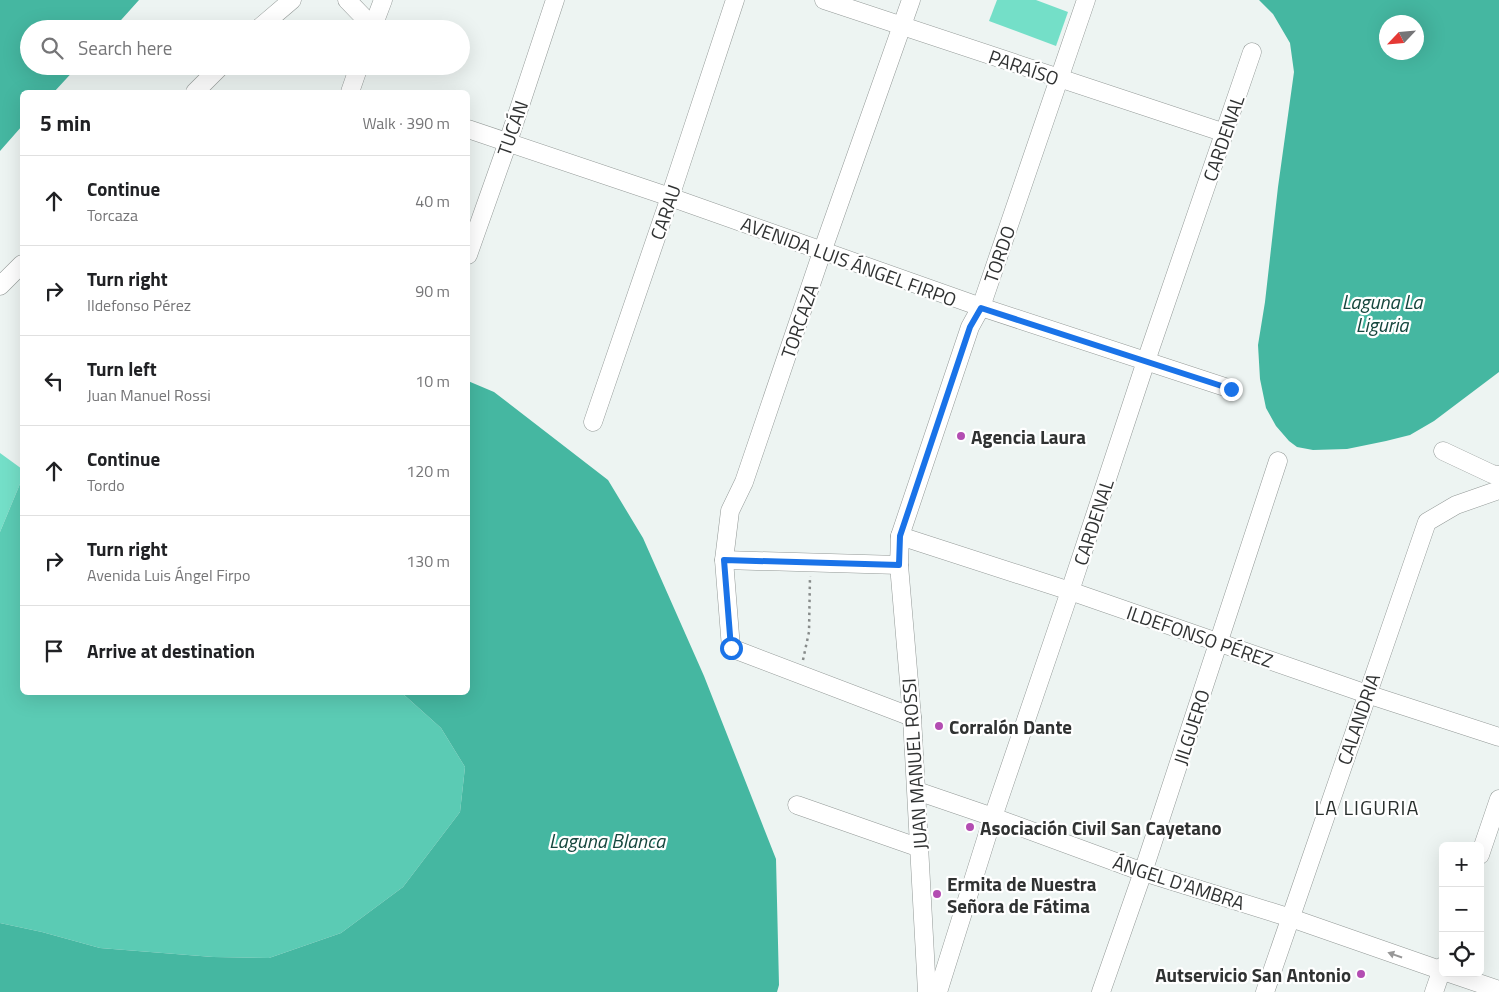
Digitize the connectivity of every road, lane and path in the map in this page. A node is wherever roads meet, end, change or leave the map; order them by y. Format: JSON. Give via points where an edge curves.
{"nodes":[{"id":1,"x":292,"y":0,"type":"edge"},
{"id":2,"x":347,"y":0,"type":"edge"},
{"id":3,"x":383,"y":0,"type":"edge"},
{"id":4,"x":555,"y":0,"type":"edge"},
{"id":5,"x":735,"y":0,"type":"edge"},
{"id":6,"x":824,"y":0,"type":"edge"},
{"id":7,"x":912,"y":0,"type":"edge"},
{"id":8,"x":1086,"y":0,"type":"edge"},
{"id":9,"x":269,"y":20,"type":"edge"},
{"id":10,"x":365,"y":20,"type":"edge"},
{"id":11,"x":375,"y":20,"type":"edge"},
{"id":12,"x":903,"y":26,"type":"junction"},
{"id":13,"x":1252,"y":52,"type":"dead end"},
{"id":14,"x":212,"y":75,"type":"edge"},
{"id":15,"x":357,"y":75,"type":"edge"},
{"id":16,"x":1060,"y":79,"type":"junction"},
{"id":17,"x":197,"y":90,"type":"edge"},
{"id":18,"x":353,"y":90,"type":"edge"},
{"id":19,"x":470,"y":130,"type":"edge"},
{"id":20,"x":1225,"y":133,"type":"junction"},
{"id":21,"x":508,"y":142,"type":"junction"},
{"id":22,"x":670,"y":197,"type":"junction"},
{"id":23,"x":470,"y":249,"type":"edge"},
{"id":24,"x":822,"y":252,"type":"junction"},
{"id":25,"x":20,"y":266,"type":"edge"},
{"id":26,"x":0,"y":286,"type":"edge"},
{"id":27,"x":981,"y":308,"type":"junction"},
{"id":28,"x":1146,"y":361,"type":"junction"},
{"id":29,"x":1231,"y":389,"type":"dead end"},
{"id":30,"x":593,"y":422,"type":"dead end"},
{"id":31,"x":1443,"y":451,"type":"dead end"},
{"id":32,"x":1278,"y":461,"type":"dead end"},
{"id":33,"x":1499,"y":475,"type":"edge"},
{"id":34,"x":1499,"y":490,"type":"edge"},
{"id":35,"x":900,"y":536,"type":"junction"},
{"id":36,"x":724,"y":560,"type":"junction"},
{"id":37,"x":810,"y":562,"type":"junction"},
{"id":38,"x":899,"y":565,"type":"junction"},
{"id":39,"x":1070,"y":591,"type":"junction"},
{"id":40,"x":1218,"y":642,"type":"junction"},
{"id":41,"x":800,"y":674,"type":"junction"},
{"id":42,"x":1367,"y":694,"type":"junction"},
{"id":43,"x":912,"y":717,"type":"junction"},
{"id":44,"x":1499,"y":737,"type":"edge"},
{"id":45,"x":917,"y":791,"type":"junction"},
{"id":46,"x":1499,"y":800,"type":"edge"},
{"id":47,"x":797,"y":805,"type":"dead end"},
{"id":48,"x":993,"y":817,"type":"junction"},
{"id":49,"x":1484,"y":843,"type":"edge"},
{"id":50,"x":920,"y":848,"type":"junction"},
{"id":51,"x":1143,"y":872,"type":"junction"},
{"id":52,"x":1291,"y":918,"type":"junction"},
{"id":53,"x":1439,"y":968,"type":"edge"},
{"id":54,"x":1441,"y":977,"type":"edge"},
{"id":55,"x":1463,"y":977,"type":"edge"},
{"id":56,"x":1499,"y":990,"type":"edge"},
{"id":57,"x":927,"y":992,"type":"edge"},
{"id":58,"x":938,"y":992,"type":"edge"},
{"id":59,"x":1101,"y":992,"type":"edge"},
{"id":60,"x":1265,"y":992,"type":"edge"},
{"id":61,"x":1434,"y":992,"type":"edge"}],
"edges":[{"from":1,"to":9,"type":"street"},
{"from":2,"to":10,"type":"street"},
{"from":3,"to":11,"type":"street"},
{"from":4,"to":21,"type":"street","name":"TUCÁN"},
{"from":5,"to":22,"type":"street","name":"CARAU"},
{"from":6,"to":12,"type":"street","name":"PARAÍSO"},
{"from":7,"to":12,"type":"street","name":"TORCAZA"},
{"from":8,"to":16,"type":"street","name":"TORDO"},
{"from":12,"to":16,"type":"street","name":"PARAÍSO"},
{"from":12,"to":24,"type":"street","name":"TORCAZA"},
{"from":13,"to":20,"type":"street","name":"CARDENAL"},
{"from":14,"to":17,"type":"street"},
{"from":15,"to":18,"type":"street"},
{"from":16,"to":20,"type":"street","name":"PARAÍSO"},
{"from":16,"to":27,"type":"street","name":"TORDO"},
{"from":19,"to":21,"type":"street","name":"AVENIDA LUIS ÁNGEL FIRPO"},
{"from":20,"to":28,"type":"street","name":"CARDENAL"},
{"from":21,"to":22,"type":"street","name":"AVENIDA LUIS ÁNGEL FIRPO"},
{"from":21,"to":23,"type":"street","name":"TUCÁN"},
{"from":22,"to":24,"type":"street","name":"AVENIDA LUIS ÁNGEL FIRPO"},
{"from":22,"to":30,"type":"street","name":"CARAU"},
{"from":24,"to":27,"type":"street","name":"AVENIDA LUIS ÁNGEL FIRPO"},
{"from":24,"to":36,"type":"street","name":"TORCAZA","via":[[744,482],[730,511]]},
{"from":25,"to":26,"type":"street"},
{"from":27,"to":28,"type":"street","name":"AVENIDA LUIS ÁNGEL FIRPO"},
{"from":27,"to":35,"type":"street","name":"TORDO","via":[[970,327]]},
{"from":28,"to":29,"type":"street","name":"AVENIDA LUIS ÁNGEL FIRPO"},
{"from":28,"to":39,"type":"street","name":"CARDENAL"},
{"from":31,"to":33,"type":"street"},
{"from":32,"to":40,"type":"street","name":"JILGUERO"},
{"from":34,"to":42,"type":"street","name":"CALANDRIA","via":[[1456,505],[1427,522]]},
{"from":35,"to":38,"type":"street","name":"JUAN MANUEL ROSSI"},
{"from":35,"to":39,"type":"street","name":"ILDEFONSO PÉREZ"},
{"from":36,"to":37,"type":"street"},
{"from":36,"to":41,"type":"street","name":"TORCAZA","via":[[731,648]]},
{"from":37,"to":38,"type":"street"},
{"from":37,"to":41,"type":"path","via":[[809,632]]},
{"from":38,"to":43,"type":"street","name":"JUAN MANUEL ROSSI"},
{"from":39,"to":40,"type":"street","name":"ILDEFONSO PÉREZ"},
{"from":39,"to":48,"type":"street","name":"CARDENAL"},
{"from":40,"to":42,"type":"street","name":"ILDEFONSO PÉREZ"},
{"from":40,"to":51,"type":"street","name":"JILGUERO"},
{"from":41,"to":43,"type":"street"},
{"from":42,"to":44,"type":"street","name":"ILDEFONSO PÉREZ"},
{"from":42,"to":52,"type":"street","name":"CALANDRIA"},
{"from":43,"to":45,"type":"street","name":"JUAN MANUEL ROSSI"},
{"from":45,"to":48,"type":"street","name":"ÁNGEL D'AMBRA"},
{"from":45,"to":50,"type":"street","name":"JUAN MANUEL ROSSI"},
{"from":46,"to":49,"type":"street"},
{"from":47,"to":50,"type":"street"},
{"from":48,"to":51,"type":"street","name":"ÁNGEL D'AMBRA"},
{"from":48,"to":58,"type":"street","name":"CARDENAL"},
{"from":50,"to":57,"type":"street","name":"JUAN MANUEL ROSSI"},
{"from":51,"to":52,"type":"street","name":"ÁNGEL D'AMBRA"},
{"from":51,"to":59,"type":"street","name":"JILGUERO"},
{"from":53,"to":52,"type":"street","name":"ÁNGEL D'AMBRA","one_way":true},
{"from":52,"to":60,"type":"street","name":"CALANDRIA"},
{"from":54,"to":61,"type":"street"},
{"from":55,"to":56,"type":"street","name":"ÁNGEL D'AMBRA"}]}
